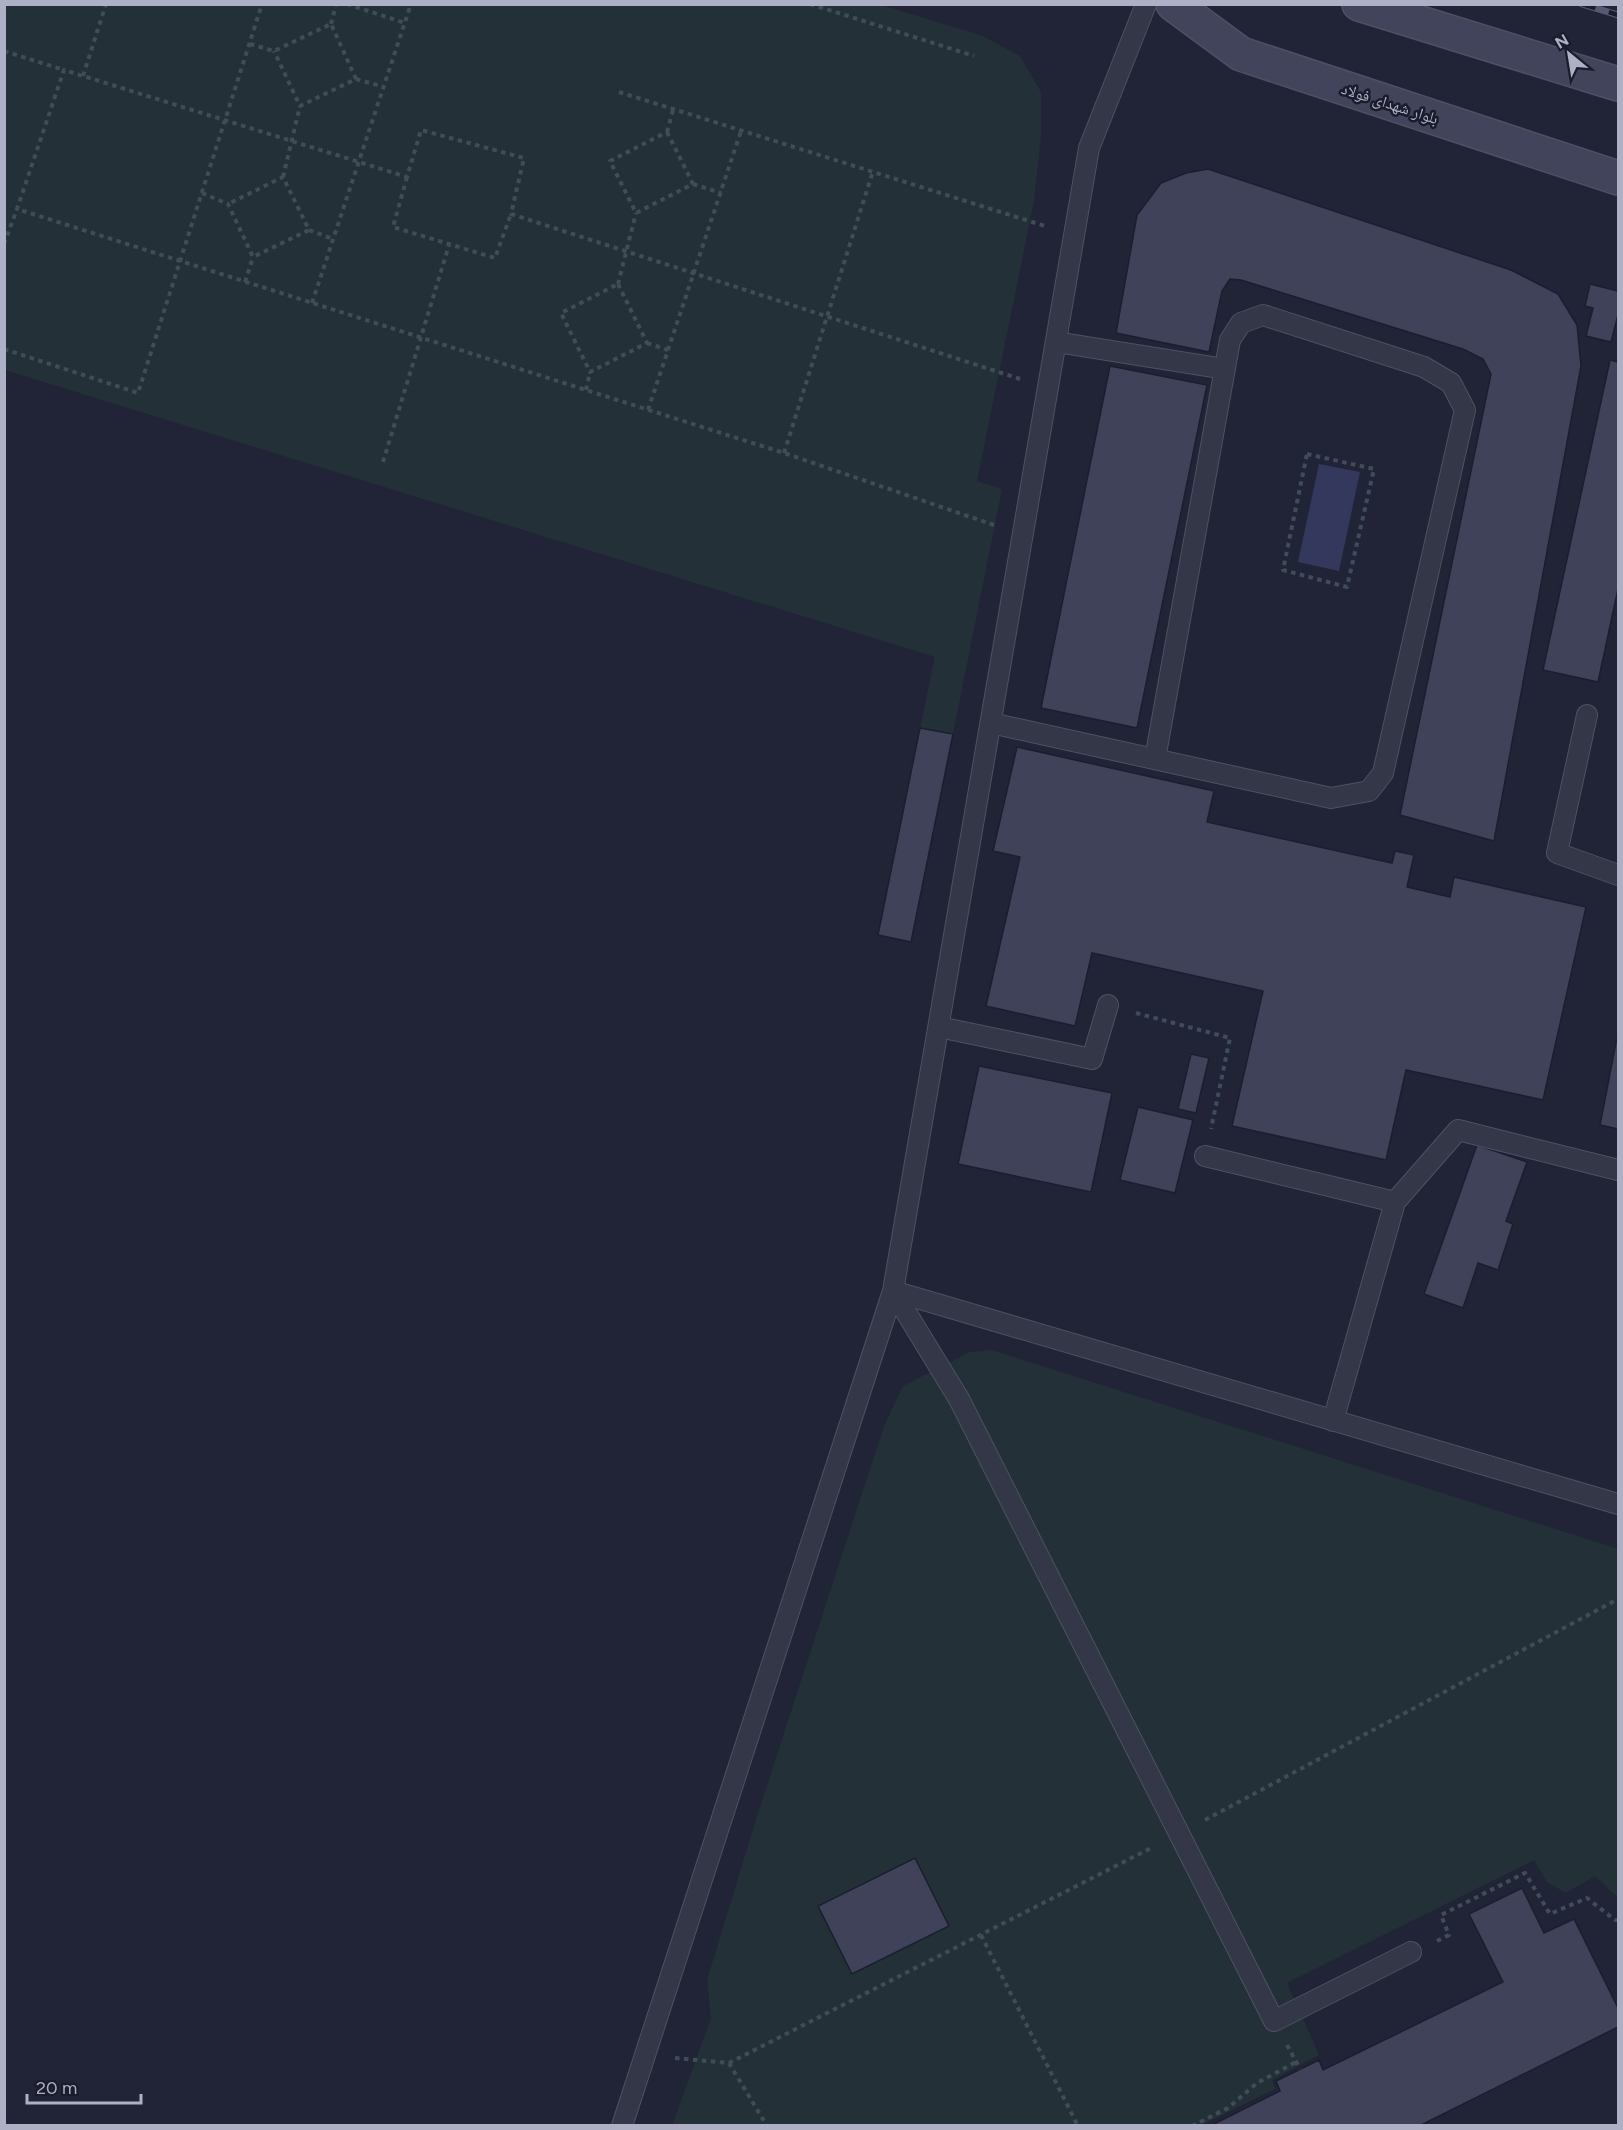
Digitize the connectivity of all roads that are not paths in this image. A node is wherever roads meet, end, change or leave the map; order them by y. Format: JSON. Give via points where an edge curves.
{"nodes":[{"id":1,"x":1146,"y":4,"type":"edge"},
{"id":2,"x":1173,"y":4,"type":"edge"},
{"id":3,"x":1359,"y":4,"type":"edge"},
{"id":4,"x":1618,"y":84,"type":"edge"},
{"id":5,"x":1618,"y":178,"type":"edge"},
{"id":6,"x":1056,"y":342,"type":"junction"},
{"id":7,"x":1225,"y":369,"type":"junction"},
{"id":8,"x":1587,"y":715,"type":"dead end"},
{"id":9,"x":991,"y":723,"type":"junction"},
{"id":10,"x":1155,"y":759,"type":"junction"},
{"id":11,"x":1618,"y":875,"type":"edge"},
{"id":12,"x":1108,"y":1005,"type":"road end"},
{"id":13,"x":939,"y":1027,"type":"junction"},
{"id":14,"x":1205,"y":1156,"type":"road end"},
{"id":15,"x":1618,"y":1170,"type":"edge"},
{"id":16,"x":1395,"y":1202,"type":"junction"},
{"id":17,"x":893,"y":1292,"type":"junction"},
{"id":18,"x":1333,"y":1421,"type":"junction"},
{"id":19,"x":1618,"y":1504,"type":"edge"},
{"id":20,"x":1411,"y":1952,"type":"road end"},
{"id":21,"x":622,"y":2126,"type":"edge"}],
"edges":[{"from":1,"to":6,"type":"lane","via":[[1089,148]]},
{"from":2,"to":5,"type":"street","name":"بلوار شهدای فولاد","via":[[1241,54]]},
{"from":3,"to":4,"type":"street"},
{"from":6,"to":7,"type":"lane"},
{"from":6,"to":9,"type":"lane"},
{"from":7,"to":10,"type":"lane"},
{"from":7,"to":10,"type":"lane","via":[[1230,340],[1241,323],[1263,315],[1424,367],[1450,382],[1465,410],[1383,773],[1370,791],[1331,798]]},
{"from":8,"to":11,"type":"lane","via":[[1557,853]]},
{"from":9,"to":10,"type":"lane"},
{"from":9,"to":13,"type":"lane"},
{"from":12,"to":13,"type":"lane","via":[[1092,1059]]},
{"from":13,"to":17,"type":"lane"},
{"from":14,"to":16,"type":"lane"},
{"from":15,"to":16,"type":"lane","via":[[1458,1131]]},
{"from":16,"to":18,"type":"lane"},
{"from":17,"to":18,"type":"lane"},
{"from":17,"to":20,"type":"lane","via":[[959,1398],[1274,2020]]},
{"from":17,"to":21,"type":"lane"},
{"from":18,"to":19,"type":"lane"}]}
